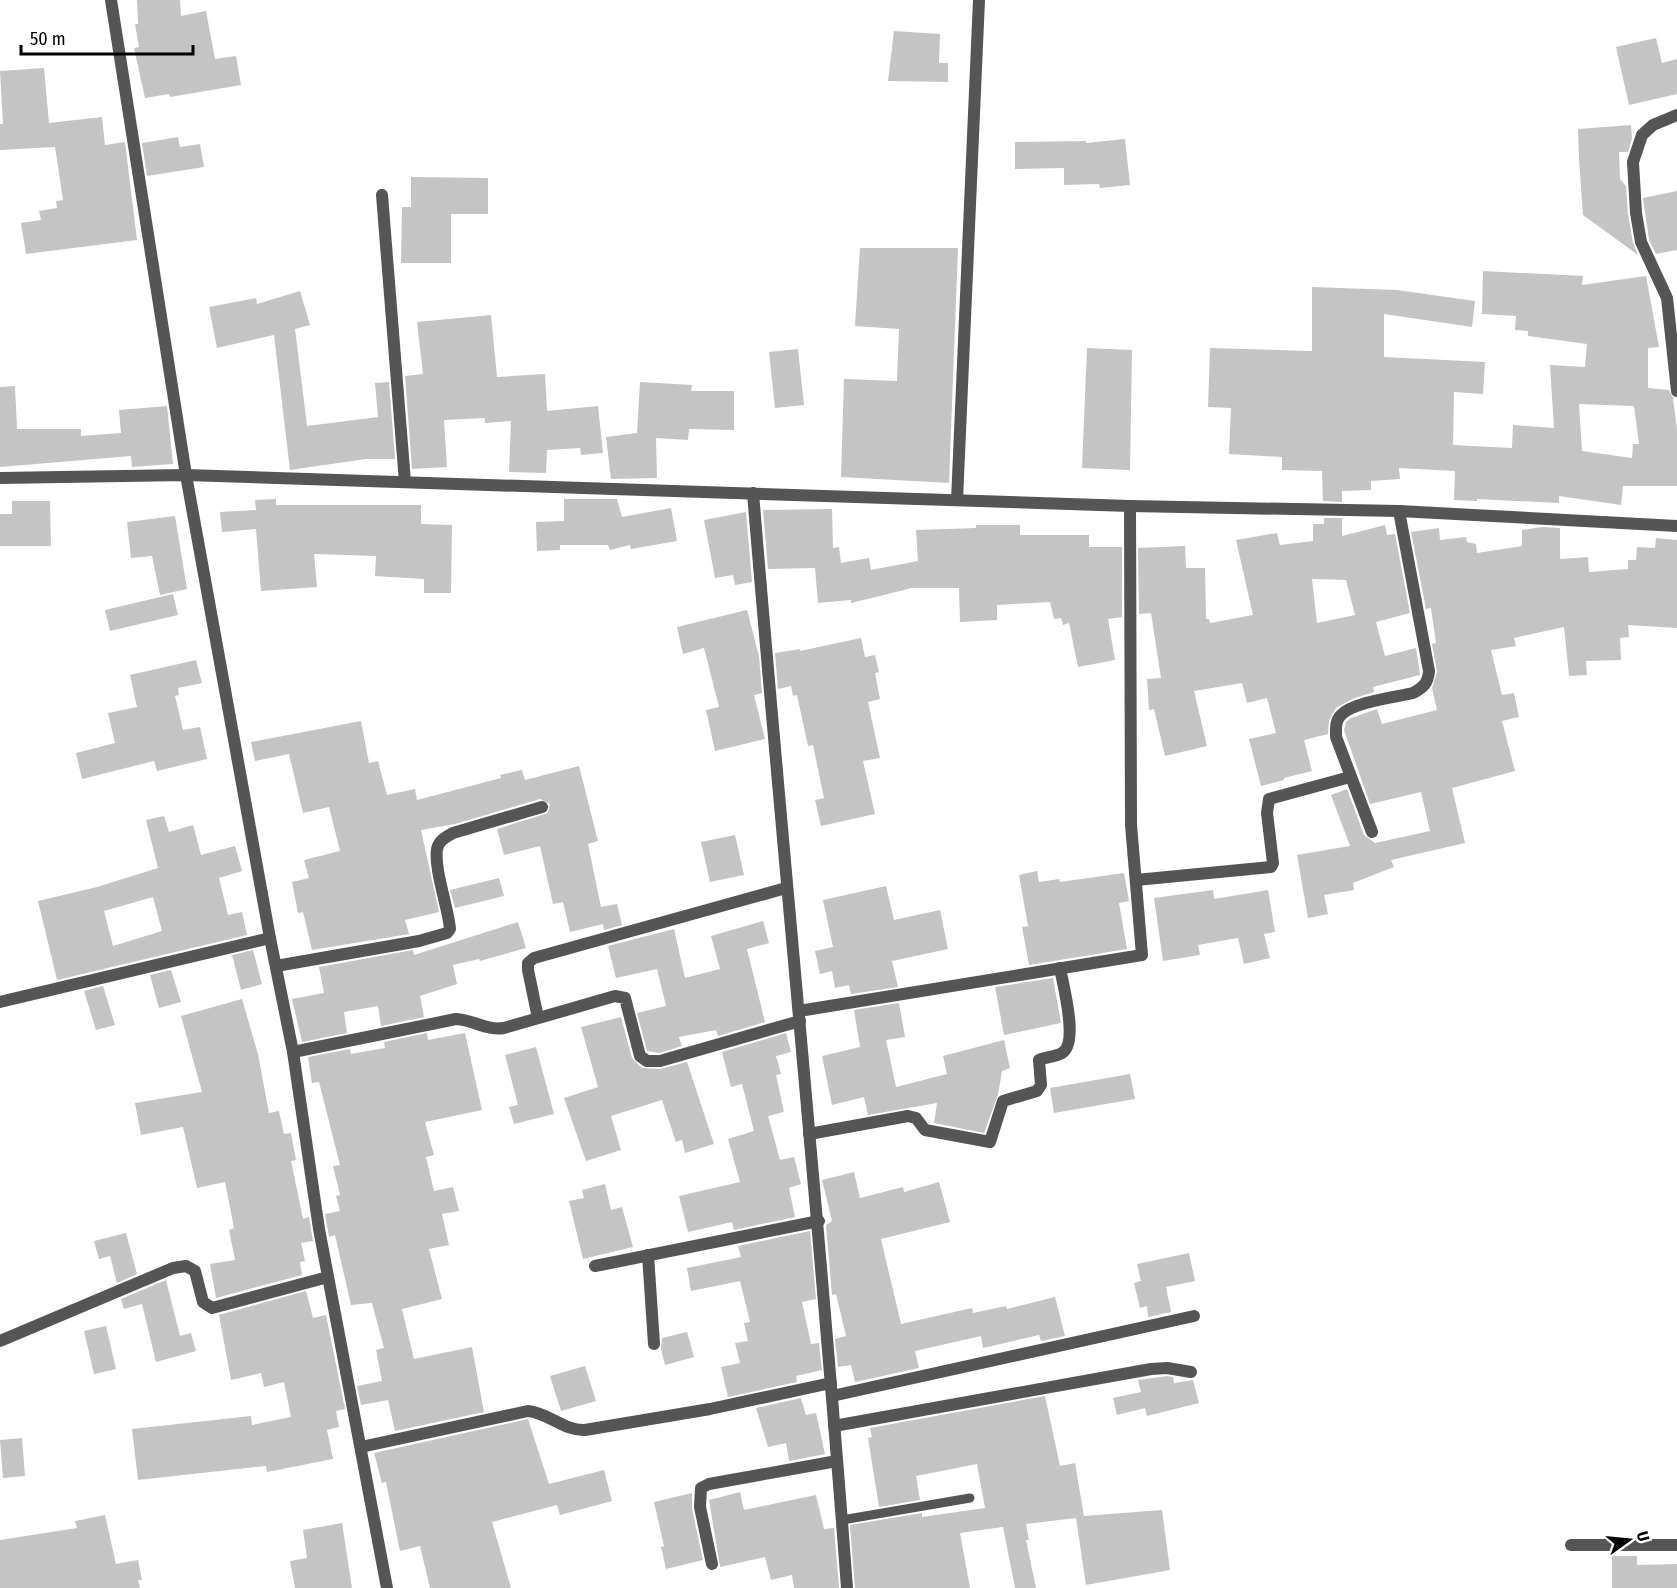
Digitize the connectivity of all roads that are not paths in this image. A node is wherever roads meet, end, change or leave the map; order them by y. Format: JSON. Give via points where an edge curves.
{"nodes":[{"id":1,"x":111,"y":0,"type":"edge"},
{"id":2,"x":979,"y":0,"type":"edge"},
{"id":3,"x":1677,"y":115,"type":"edge"},
{"id":4,"x":382,"y":195,"type":"dead end"},
{"id":5,"x":1677,"y":384,"type":"edge"},
{"id":6,"x":1677,"y":391,"type":"edge"},
{"id":7,"x":186,"y":475,"type":"junction"},
{"id":8,"x":0,"y":478,"type":"edge"},
{"id":9,"x":405,"y":482,"type":"junction"},
{"id":10,"x":753,"y":493,"type":"junction"},
{"id":11,"x":957,"y":500,"type":"junction"},
{"id":12,"x":1130,"y":506,"type":"junction"},
{"id":13,"x":1399,"y":511,"type":"junction"},
{"id":14,"x":1677,"y":526,"type":"edge"},
{"id":15,"x":1350,"y":777,"type":"junction"},
{"id":16,"x":542,"y":807,"type":"dead end"},
{"id":17,"x":1372,"y":832,"type":"dead end"},
{"id":18,"x":1136,"y":880,"type":"junction"},
{"id":19,"x":786,"y":888,"type":"junction"},
{"id":20,"x":270,"y":938,"type":"junction"},
{"id":21,"x":276,"y":966,"type":"junction"},
{"id":22,"x":1060,"y":968,"type":"junction"},
{"id":23,"x":0,"y":1002,"type":"edge"},
{"id":24,"x":799,"y":1016,"type":"junction"},
{"id":25,"x":538,"y":1018,"type":"junction"},
{"id":26,"x":293,"y":1052,"type":"junction"},
{"id":27,"x":810,"y":1134,"type":"junction"},
{"id":28,"x":819,"y":1221,"type":"junction"},
{"id":29,"x":648,"y":1256,"type":"junction"},
{"id":30,"x":595,"y":1266,"type":"dead end"},
{"id":31,"x":328,"y":1277,"type":"junction"},
{"id":32,"x":1194,"y":1316,"type":"dead end"},
{"id":33,"x":0,"y":1341,"type":"edge"},
{"id":34,"x":654,"y":1344,"type":"dead end"},
{"id":35,"x":1191,"y":1372,"type":"dead end"},
{"id":36,"x":832,"y":1389,"type":"junction"},
{"id":37,"x":834,"y":1426,"type":"junction"},
{"id":38,"x":361,"y":1447,"type":"junction"},
{"id":39,"x":837,"y":1461,"type":"junction"},
{"id":40,"x":970,"y":1498,"type":"dead end"},
{"id":41,"x":842,"y":1520,"type":"junction"},
{"id":42,"x":1571,"y":1545,"type":"dead end"},
{"id":43,"x":1677,"y":1545,"type":"edge"},
{"id":44,"x":712,"y":1564,"type":"dead end"},
{"id":45,"x":387,"y":1588,"type":"edge"},
{"id":46,"x":847,"y":1588,"type":"edge"}],
"edges":[{"from":1,"to":7,"type":"street"},
{"from":2,"to":11,"type":"street"},
{"from":3,"to":5,"type":"street","via":[[1653,125],[1642,135],[1633,162],[1638,222],[1646,257],[1667,298]]},
{"from":4,"to":9,"type":"street"},
{"from":5,"to":6,"type":"street"},
{"from":7,"to":8,"type":"street"},
{"from":7,"to":9,"type":"street"},
{"from":7,"to":20,"type":"street"},
{"from":9,"to":10,"type":"street"},
{"from":10,"to":11,"type":"street"},
{"from":10,"to":19,"type":"street"},
{"from":11,"to":12,"type":"street"},
{"from":12,"to":13,"type":"street"},
{"from":12,"to":18,"type":"street","via":[[1131,825]]},
{"from":13,"to":14,"type":"street"},
{"from":13,"to":15,"type":"street","via":[[1430,671],[1421,689],[1413,693],[1351,708],[1341,715],[1335,724],[1336,737]]},
{"from":15,"to":17,"type":"street"},
{"from":15,"to":18,"type":"street","via":[[1269,799],[1271,867]]},
{"from":16,"to":21,"type":"street","via":[[443,838],[437,847],[437,861],[449,915],[447,933]]},
{"from":18,"to":22,"type":"street","via":[[1142,955]]},
{"from":19,"to":24,"type":"street"},
{"from":19,"to":25,"type":"street","via":[[534,958],[528,963],[528,970]]},
{"from":20,"to":21,"type":"street"},
{"from":20,"to":23,"type":"street"},
{"from":21,"to":26,"type":"street"},
{"from":22,"to":24,"type":"street"},
{"from":22,"to":27,"type":"street","via":[[1069,1044],[1062,1053],[1039,1060],[1041,1085],[1037,1091],[1003,1101],[990,1142],[925,1130],[916,1118],[908,1116]]},
{"from":24,"to":25,"type":"street","via":[[660,1061],[647,1061],[640,1056],[625,998],[606,998]]},
{"from":24,"to":27,"type":"street"},
{"from":25,"to":26,"type":"street","via":[[491,1030],[471,1020],[456,1019]]},
{"from":26,"to":31,"type":"street"},
{"from":27,"to":28,"type":"street"},
{"from":28,"to":29,"type":"street"},
{"from":28,"to":36,"type":"street"},
{"from":29,"to":30,"type":"street"},
{"from":29,"to":34,"type":"street"},
{"from":31,"to":33,"type":"street","via":[[212,1308],[203,1302],[195,1271],[186,1266],[173,1268]]},
{"from":31,"to":38,"type":"street"},
{"from":32,"to":36,"type":"street"},
{"from":35,"to":37,"type":"street","via":[[1151,1369]]},
{"from":36,"to":37,"type":"street"},
{"from":36,"to":38,"type":"street","via":[[585,1430],[568,1428],[541,1412],[528,1411]]},
{"from":37,"to":39,"type":"street"},
{"from":38,"to":45,"type":"street"},
{"from":39,"to":41,"type":"street"},
{"from":39,"to":44,"type":"street","via":[[701,1488],[700,1507]]},
{"from":40,"to":41,"type":"lane"},
{"from":41,"to":46,"type":"street"},
{"from":42,"to":43,"type":"street"}]}
